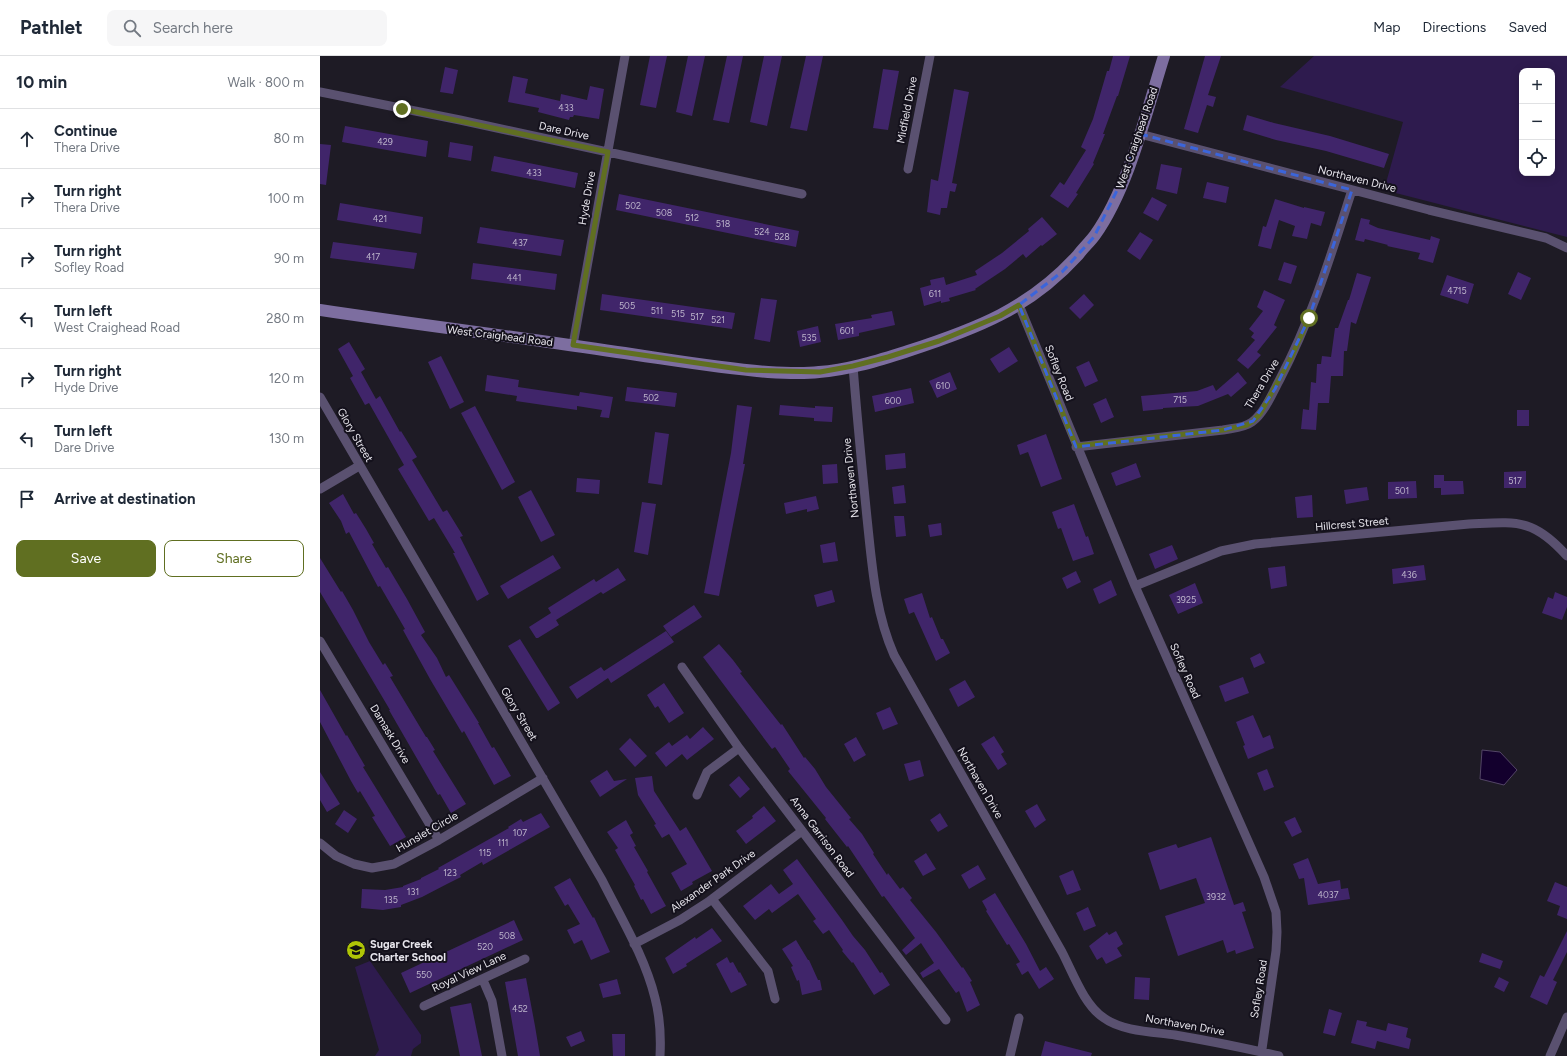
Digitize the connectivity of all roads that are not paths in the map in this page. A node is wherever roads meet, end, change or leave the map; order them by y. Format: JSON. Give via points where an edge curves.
{"nodes":[{"id":1,"x":625,"y":56,"type":"edge"},
{"id":2,"x":930,"y":56,"type":"edge"},
{"id":3,"x":1164,"y":56,"type":"edge"},
{"id":4,"x":320,"y":92,"type":"edge"},
{"id":5,"x":1140,"y":134,"type":"junction"},
{"id":6,"x":608,"y":152,"type":"junction"},
{"id":7,"x":908,"y":169,"type":"dead end"},
{"id":8,"x":1352,"y":190,"type":"junction"},
{"id":9,"x":802,"y":194,"type":"dead end"},
{"id":10,"x":1567,"y":248,"type":"edge"},
{"id":11,"x":1019,"y":305,"type":"junction"},
{"id":12,"x":320,"y":310,"type":"edge"},
{"id":13,"x":573,"y":345,"type":"junction"},
{"id":14,"x":853,"y":366,"type":"junction"},
{"id":15,"x":320,"y":397,"type":"edge"},
{"id":16,"x":323,"y":412,"type":"edge"},
{"id":17,"x":1076,"y":446,"type":"junction"},
{"id":18,"x":359,"y":466,"type":"junction"},
{"id":19,"x":320,"y":489,"type":"edge"},
{"id":20,"x":1567,"y":556,"type":"edge"},
{"id":21,"x":1135,"y":586,"type":"junction"},
{"id":22,"x":320,"y":641,"type":"edge"},
{"id":23,"x":682,"y":667,"type":"dead end"},
{"id":24,"x":740,"y":748,"type":"junction"},
{"id":25,"x":543,"y":778,"type":"junction"},
{"id":26,"x":697,"y":794,"type":"dead end"},
{"id":27,"x":802,"y":831,"type":"junction"},
{"id":28,"x":439,"y":840,"type":"junction"},
{"id":29,"x":320,"y":843,"type":"edge"},
{"id":30,"x":712,"y":899,"type":"junction"},
{"id":31,"x":634,"y":944,"type":"junction"},
{"id":32,"x":525,"y":959,"type":"dead end"},
{"id":33,"x":482,"y":980,"type":"junction"},
{"id":34,"x":775,"y":999,"type":"dead end"},
{"id":35,"x":424,"y":1006,"type":"dead end"},
{"id":36,"x":1567,"y":1017,"type":"edge"},
{"id":37,"x":1018,"y":1018,"type":"dead end"},
{"id":38,"x":946,"y":1020,"type":"dead end"},
{"id":39,"x":1261,"y":1054,"type":"edge"},
{"id":40,"x":502,"y":1056,"type":"edge"},
{"id":41,"x":660,"y":1056,"type":"edge"},
{"id":42,"x":1010,"y":1056,"type":"edge"},
{"id":43,"x":1279,"y":1056,"type":"edge"},
{"id":44,"x":1550,"y":1056,"type":"edge"}],
"edges":[{"from":1,"to":6,"type":"street","name":"Hyde Drive"},
{"from":2,"to":7,"type":"street","name":"Midfield Drive"},
{"from":3,"to":5,"type":"street","name":"West Craighead Road"},
{"from":4,"to":6,"type":"street","name":"Dare Drive"},
{"from":5,"to":8,"type":"street","name":"Northaven Drive"},
{"from":5,"to":11,"type":"street","name":"West Craighead Road","via":[[1114,201],[1094,237],[1062,272]]},
{"from":6,"to":9,"type":"street","name":"Dare Drive"},
{"from":6,"to":13,"type":"street","name":"Hyde Drive"},
{"from":8,"to":10,"type":"street","name":"Northaven Drive","via":[[1546,238]]},
{"from":8,"to":17,"type":"street","name":"Thera Drive","via":[[1309,318],[1275,389],[1253,421],[1223,430]]},
{"from":11,"to":14,"type":"street","name":"West Craighead Road","via":[[1000,316],[939,341]]},
{"from":11,"to":17,"type":"street","name":"Sofley Road"},
{"from":12,"to":13,"type":"street","name":"West Craighead Road"},
{"from":13,"to":14,"type":"street","name":"West Craighead Road","via":[[746,370],[820,372]]},
{"from":14,"to":39,"type":"street","name":"Northaven Drive","via":[[870,553],[875,591],[885,634],[894,655],[1087,1000],[1104,1019],[1124,1026]]},
{"from":15,"to":16,"type":"street","name":"Glory Street"},
{"from":16,"to":18,"type":"street","name":"Glory Street"},
{"from":17,"to":21,"type":"street","name":"Sofley Road"},
{"from":18,"to":19,"type":"street"},
{"from":18,"to":25,"type":"street","name":"Glory Street"},
{"from":20,"to":21,"type":"street","name":"Hillcrest Street","via":[[1545,534],[1522,524],[1469,524],[1248,545],[1221,551]]},
{"from":21,"to":39,"type":"street","name":"Sofley Road","via":[[1264,877],[1276,912],[1276,951]]},
{"from":22,"to":28,"type":"street","name":"Damask Drive"},
{"from":23,"to":24,"type":"street","name":"Anna Garrison Road"},
{"from":24,"to":26,"type":"street","via":[[707,772]]},
{"from":24,"to":27,"type":"street","name":"Anna Garrison Road"},
{"from":25,"to":28,"type":"street","name":"Hunslet Circle"},
{"from":25,"to":31,"type":"street","name":"Glory Street","via":[[602,880]]},
{"from":27,"to":30,"type":"street","name":"Alexander Park Drive"},
{"from":27,"to":38,"type":"street","name":"Anna Garrison Road"},
{"from":28,"to":29,"type":"street","name":"Hunslet Circle","via":[[394,864],[372,868],[336,856]]},
{"from":30,"to":31,"type":"street","name":"Alexander Park Drive","via":[[680,920]]},
{"from":30,"to":34,"type":"street","via":[[768,971]]},
{"from":31,"to":41,"type":"street","name":"Glory Street","via":[[655,997],[659,1018]]},
{"from":32,"to":33,"type":"street","name":"Royal View Lane"},
{"from":33,"to":35,"type":"street","name":"Royal View Lane"},
{"from":33,"to":40,"type":"street","via":[[492,1001]]},
{"from":36,"to":44,"type":"street"},
{"from":37,"to":42,"type":"street"},
{"from":39,"to":43,"type":"street","name":"Northaven Drive"}]}
